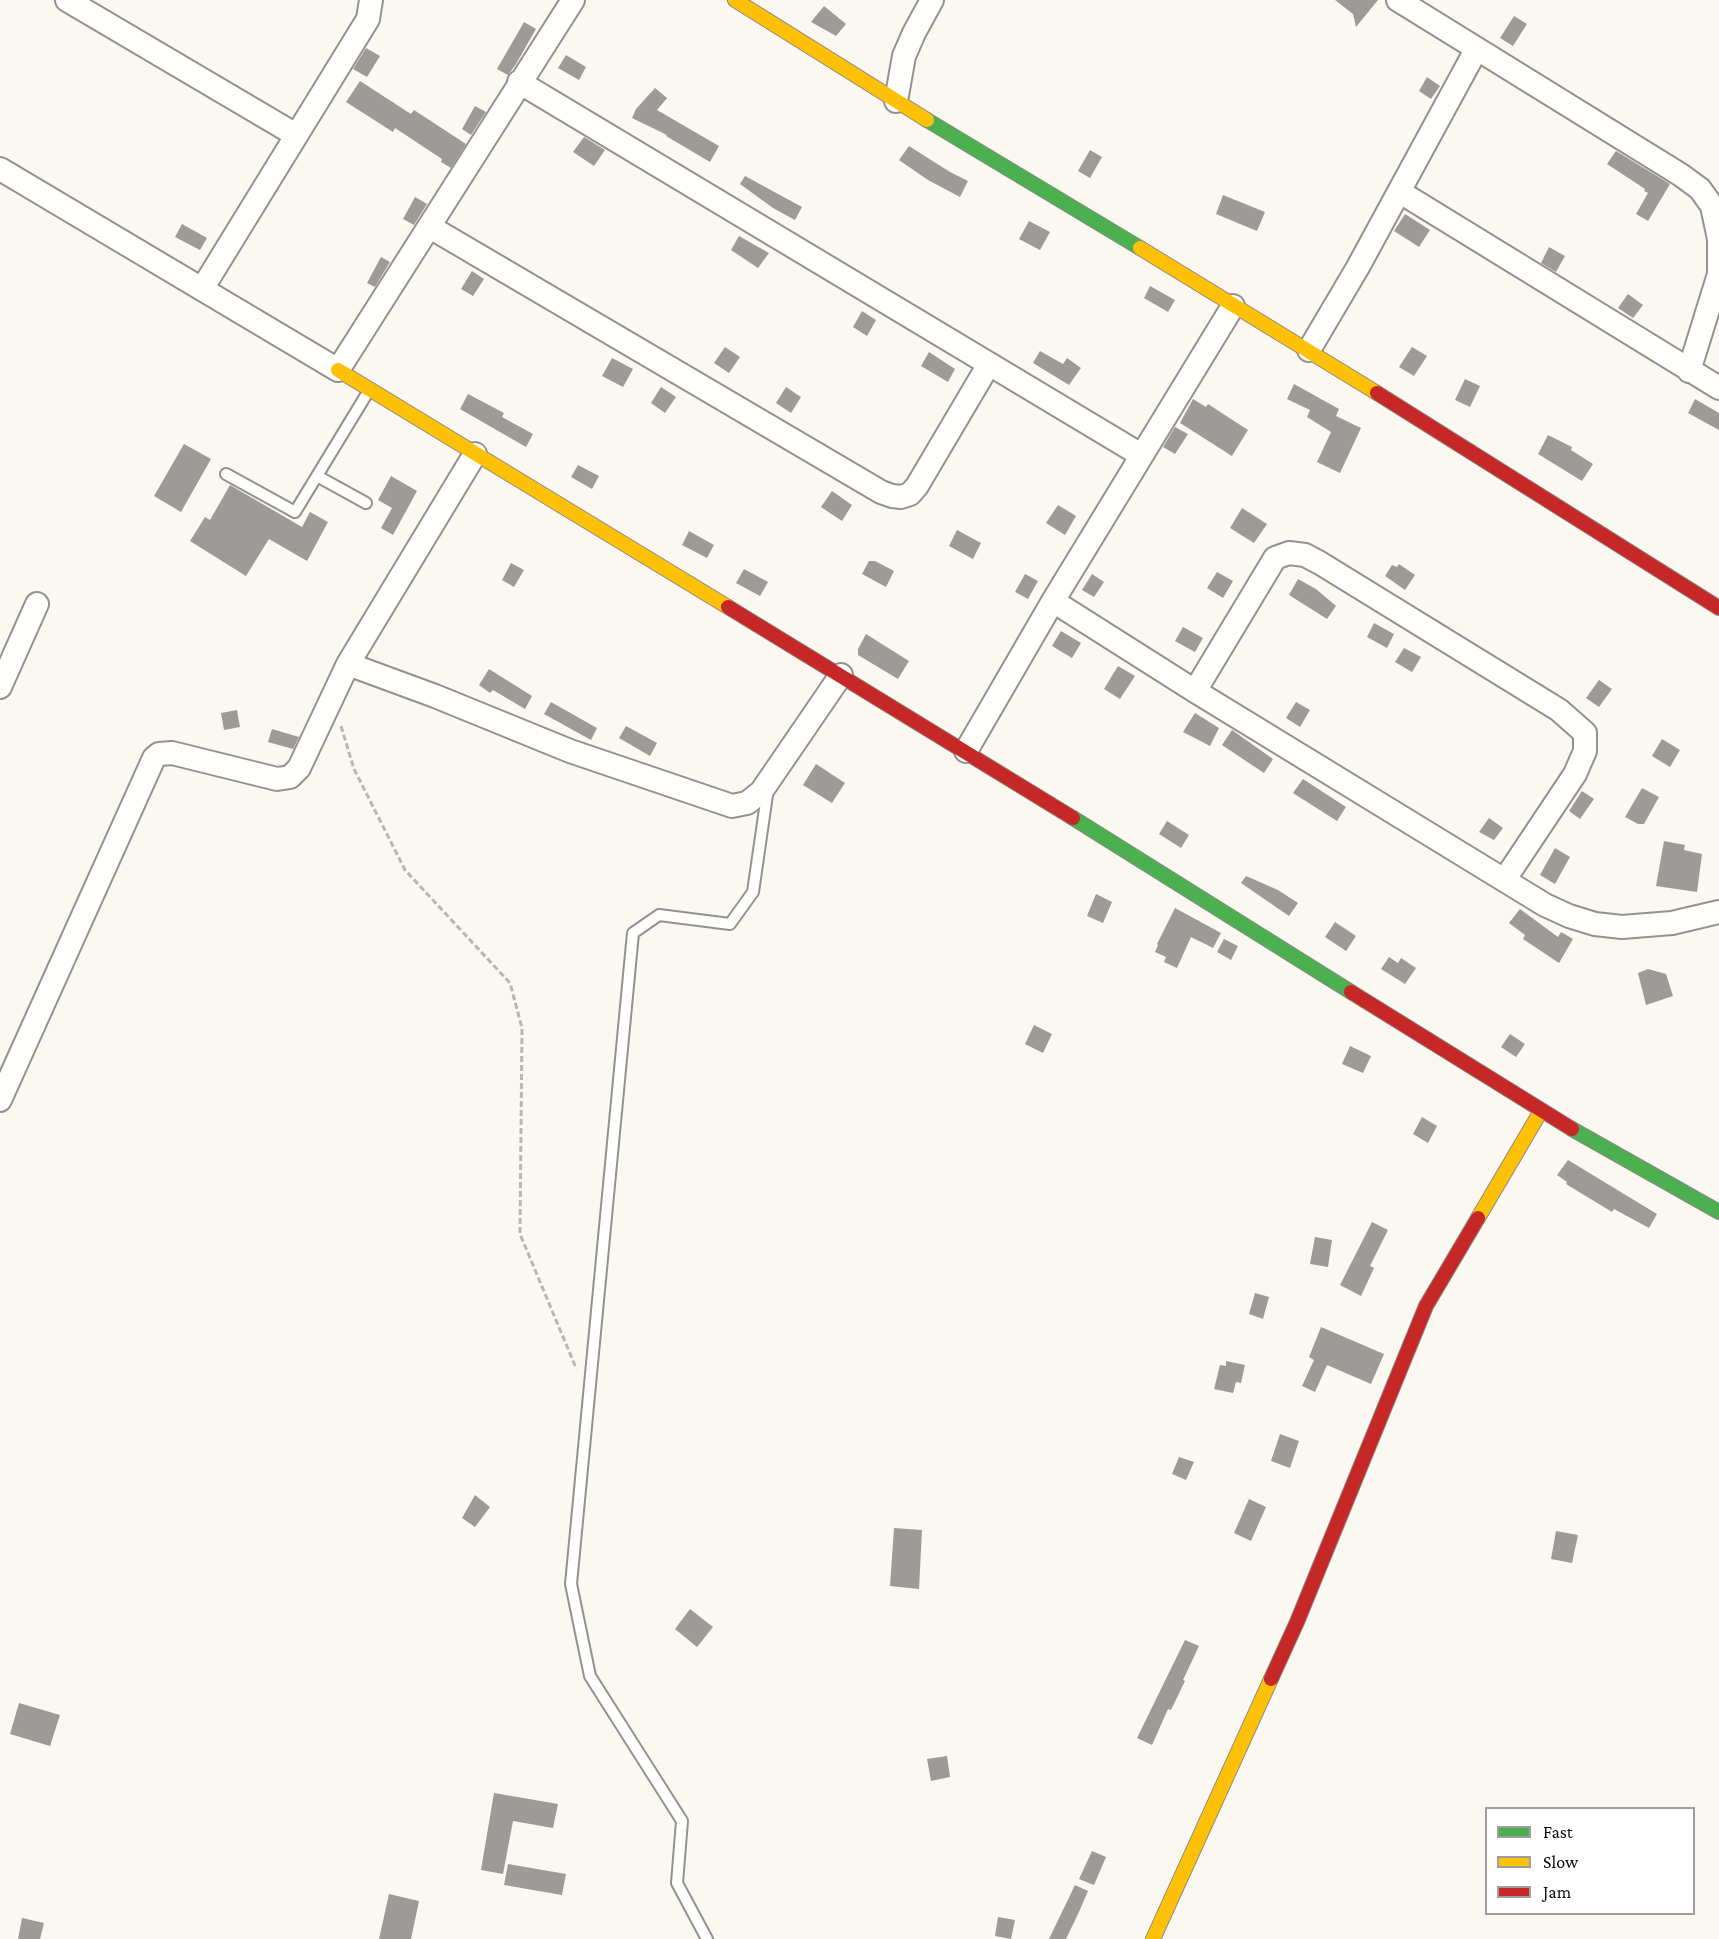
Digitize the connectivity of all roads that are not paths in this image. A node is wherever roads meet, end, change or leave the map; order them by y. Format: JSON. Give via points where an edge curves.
{"nodes":[{"id":1,"x":67,"y":0,"type":"edge"},
{"id":2,"x":371,"y":0,"type":"edge"},
{"id":3,"x":573,"y":0,"type":"edge"},
{"id":4,"x":735,"y":0,"type":"edge"},
{"id":5,"x":932,"y":0,"type":"edge"},
{"id":6,"x":1398,"y":0,"type":"edge"},
{"id":7,"x":1476,"y":50,"type":"junction"},
{"id":8,"x":519,"y":82,"type":"junction"},
{"id":9,"x":896,"y":101,"type":"junction"},
{"id":10,"x":296,"y":135,"type":"junction"},
{"id":11,"x":0,"y":169,"type":"edge"},
{"id":12,"x":1400,"y":192,"type":"junction"},
{"id":13,"x":430,"y":227,"type":"junction"},
{"id":14,"x":202,"y":289,"type":"junction"},
{"id":15,"x":1233,"y":306,"type":"junction"},
{"id":16,"x":1309,"y":350,"type":"junction"},
{"id":17,"x":988,"y":364,"type":"junction"},
{"id":18,"x":338,"y":370,"type":"junction"},
{"id":19,"x":1689,"y":371,"type":"junction"},
{"id":20,"x":1719,"y":388,"type":"edge"},
{"id":21,"x":370,"y":390,"type":"junction"},
{"id":22,"x":476,"y":454,"type":"junction"},
{"id":23,"x":1141,"y":455,"type":"junction"},
{"id":24,"x":226,"y":474,"type":"dead end"},
{"id":25,"x":317,"y":476,"type":"junction"},
{"id":26,"x":366,"y":503,"type":"dead end"},
{"id":27,"x":1053,"y":601,"type":"junction"},
{"id":28,"x":37,"y":604,"type":"dead end"},
{"id":29,"x":1719,"y":608,"type":"edge"},
{"id":30,"x":348,"y":664,"type":"junction"},
{"id":31,"x":841,"y":675,"type":"junction"},
{"id":32,"x":0,"y":687,"type":"edge"},
{"id":33,"x":1195,"y":691,"type":"junction"},
{"id":34,"x":966,"y":751,"type":"junction"},
{"id":35,"x":769,"y":782,"type":"junction"},
{"id":36,"x":1505,"y":879,"type":"junction"},
{"id":37,"x":1719,"y":912,"type":"edge"},
{"id":38,"x":0,"y":1101,"type":"edge"},
{"id":39,"x":1541,"y":1111,"type":"junction"},
{"id":40,"x":1719,"y":1212,"type":"edge"},
{"id":41,"x":707,"y":1939,"type":"edge"},
{"id":42,"x":1153,"y":1939,"type":"edge"}],
"edges":[{"from":1,"to":10,"type":"street"},
{"from":2,"to":10,"type":"street","via":[[368,18]]},
{"from":3,"to":8,"type":"street"},
{"from":4,"to":9,"type":"street"},
{"from":5,"to":9,"type":"street","via":[[904,56]]},
{"from":6,"to":7,"type":"street"},
{"from":7,"to":12,"type":"street"},
{"from":7,"to":19,"type":"street","via":[[1682,175],[1700,189],[1712,206],[1719,239],[1719,273]]},
{"from":8,"to":13,"type":"street"},
{"from":8,"to":17,"type":"street"},
{"from":9,"to":15,"type":"street"},
{"from":10,"to":14,"type":"street"},
{"from":11,"to":14,"type":"street"},
{"from":12,"to":16,"type":"street"},
{"from":12,"to":19,"type":"street"},
{"from":13,"to":17,"type":"street","via":[[892,496],[910,494],[916,486]]},
{"from":13,"to":18,"type":"street"},
{"from":14,"to":18,"type":"street"},
{"from":15,"to":16,"type":"street"},
{"from":15,"to":23,"type":"street"},
{"from":16,"to":29,"type":"street"},
{"from":17,"to":23,"type":"street"},
{"from":18,"to":21,"type":"street"},
{"from":19,"to":20,"type":"street"},
{"from":21,"to":22,"type":"street"},
{"from":21,"to":25,"type":"lane"},
{"from":22,"to":30,"type":"street"},
{"from":22,"to":31,"type":"street"},
{"from":23,"to":27,"type":"street"},
{"from":24,"to":25,"type":"lane","via":[[295,512]]},
{"from":25,"to":26,"type":"lane"},
{"from":27,"to":33,"type":"street"},
{"from":27,"to":34,"type":"street"},
{"from":28,"to":32,"type":"street"},
{"from":30,"to":35,"type":"street","via":[[570,751],[732,806],[747,803]]},
{"from":30,"to":38,"type":"street","via":[[298,768],[290,777],[277,778],[165,752],[154,758]]},
{"from":31,"to":34,"type":"street"},
{"from":31,"to":35,"type":"street"},
{"from":33,"to":36,"type":"street"},
{"from":33,"to":36,"type":"street","via":[[1275,558],[1288,553],[1305,555],[1320,563],[1559,710],[1586,733],[1585,751],[1575,774]]},
{"from":34,"to":39,"type":"street"},
{"from":35,"to":41,"type":"lane","via":[[753,892],[730,924],[659,915],[633,933],[572,1584],[590,1676],[682,1821],[677,1883]]},
{"from":36,"to":37,"type":"street","via":[[1545,905],[1595,924],[1646,926]]},
{"from":39,"to":40,"type":"street"},
{"from":39,"to":42,"type":"street","via":[[1426,1306],[1297,1622]]}]}
